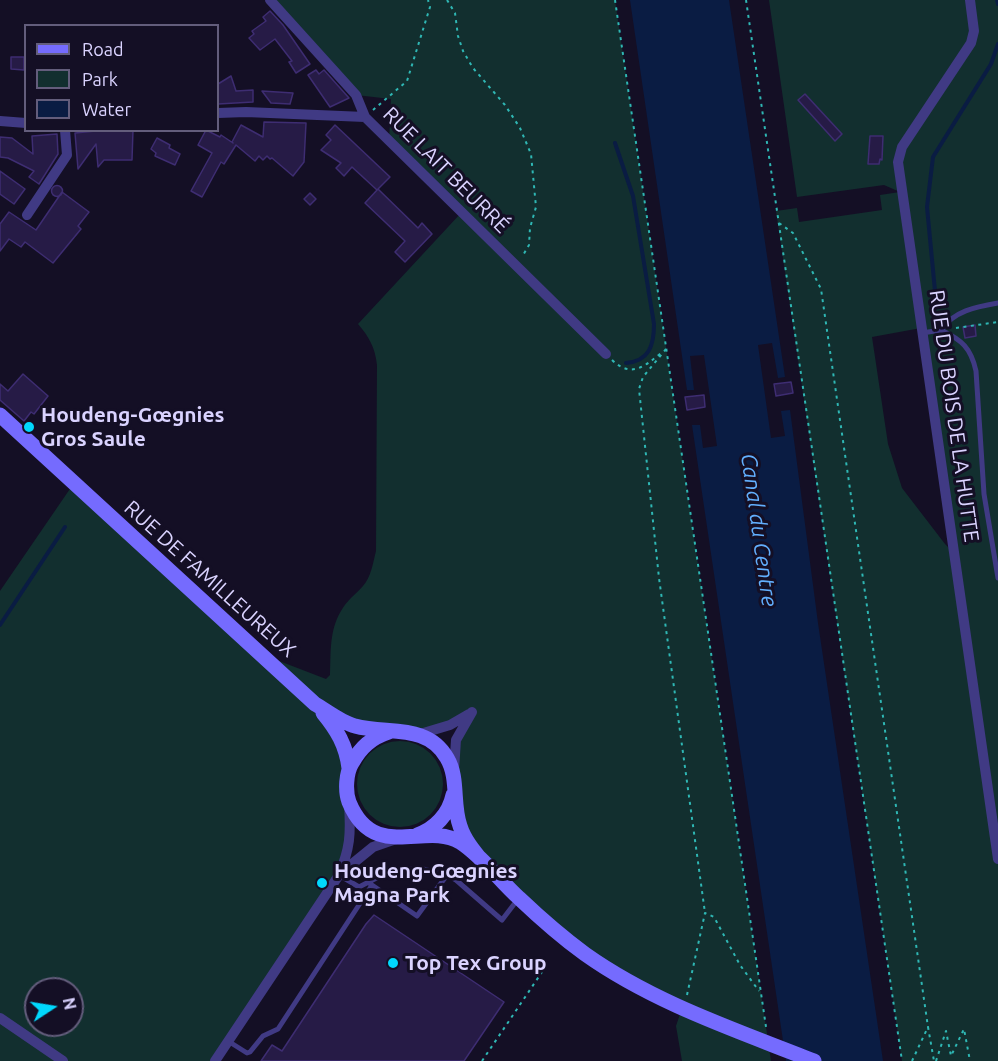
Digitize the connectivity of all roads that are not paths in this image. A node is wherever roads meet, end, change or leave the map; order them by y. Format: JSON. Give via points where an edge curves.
{"nodes":[{"id":1,"x":270,"y":0,"type":"edge"},
{"id":2,"x":970,"y":0,"type":"edge"},
{"id":3,"x":219,"y":113,"type":"edge"},
{"id":4,"x":365,"y":117,"type":"junction"},
{"id":5,"x":0,"y":121,"type":"edge"},
{"id":6,"x":24,"y":123,"type":"edge"},
{"id":7,"x":65,"y":132,"type":"edge"},
{"id":8,"x":27,"y":215,"type":"dead end"},
{"id":9,"x":998,"y":303,"type":"edge"},
{"id":10,"x":940,"y":330,"type":"junction"},
{"id":11,"x":922,"y":333,"type":"junction"},
{"id":12,"x":606,"y":354,"type":"road end"},
{"id":13,"x":0,"y":416,"type":"edge"},
{"id":14,"x":998,"y":578,"type":"edge"},
{"id":15,"x":315,"y":704,"type":"junction"},
{"id":16,"x":391,"y":732,"type":"junction"},
{"id":17,"x":420,"y":734,"type":"junction"},
{"id":18,"x":349,"y":768,"type":"junction"},
{"id":19,"x":454,"y":783,"type":"junction"},
{"id":20,"x":348,"y":799,"type":"junction"},
{"id":21,"x":404,"y":838,"type":"junction"},
{"id":22,"x":998,"y":859,"type":"edge"},
{"id":23,"x":482,"y":861,"type":"junction"},
{"id":24,"x":339,"y":875,"type":"junction"},
{"id":25,"x":447,"y":875,"type":"junction"},
{"id":26,"x":370,"y":884,"type":"junction"},
{"id":27,"x":519,"y":898,"type":"junction"},
{"id":28,"x":0,"y":1018,"type":"edge"},
{"id":29,"x":228,"y":1041,"type":"junction"},
{"id":30,"x":63,"y":1061,"type":"edge"},
{"id":31,"x":215,"y":1061,"type":"edge"},
{"id":32,"x":814,"y":1061,"type":"edge"}],
"edges":[{"from":1,"to":4,"type":"street","via":[[356,95]]},
{"from":2,"to":11,"type":"street","name":"RUE DU BOIS DE LA HUTTE","via":[[972,44],[902,147],[898,162]]},
{"from":3,"to":4,"type":"street","name":"RUE LAIT BEURRÉ"},
{"from":4,"to":12,"type":"street","name":"RUE LAIT BEURRÉ"},
{"from":5,"to":6,"type":"street"},
{"from":7,"to":8,"type":"street","via":[[67,155]]},
{"from":9,"to":10,"type":"lane","via":[[961,312]]},
{"from":10,"to":11,"type":"lane"},
{"from":10,"to":14,"type":"lane","via":[[957,338],[972,356],[976,371],[984,494]]},
{"from":11,"to":22,"type":"street","name":"RUE DU BOIS DE LA HUTTE"},
{"from":13,"to":15,"type":"street","name":"RUE DE FAMILLEUREUX"},
{"from":15,"to":16,"type":"street","name":"RUE DE FAMILLEUREUX","via":[[353,726]]},
{"from":15,"to":18,"type":"street","via":[[337,730]]},
{"from":16,"to":17,"type":"street","name":"RUE DE FAMILLEUREUX"},
{"from":16,"to":18,"type":"street","via":[[361,748]]},
{"from":17,"to":19,"type":"street","via":[[435,743],[447,758]]},
{"from":17,"to":19,"type":"street","via":[[450,726],[472,712],[456,740]]},
{"from":18,"to":20,"type":"street"},
{"from":19,"to":21,"type":"street","via":[[446,813],[437,824]]},
{"from":19,"to":23,"type":"street","via":[[459,825]]},
{"from":20,"to":21,"type":"street","via":[[368,828]]},
{"from":20,"to":24,"type":"street","via":[[348,853]]},
{"from":21,"to":23,"type":"street","via":[[442,837],[459,842]]},
{"from":21,"to":24,"type":"street","via":[[373,847]]},
{"from":23,"to":27,"type":"street"},
{"from":24,"to":26,"type":"lane","via":[[359,887]]},
{"from":24,"to":29,"type":"street"},
{"from":25,"to":26,"type":"lane","via":[[423,869],[394,869]]},
{"from":25,"to":26,"type":"lane","via":[[417,916]]},
{"from":25,"to":27,"type":"lane","via":[[502,920]]},
{"from":26,"to":29,"type":"lane","via":[[278,1029],[263,1036],[247,1053]]},
{"from":27,"to":32,"type":"street","via":[[584,953],[652,995]]},
{"from":28,"to":30,"type":"street"},
{"from":29,"to":31,"type":"street"}]}
